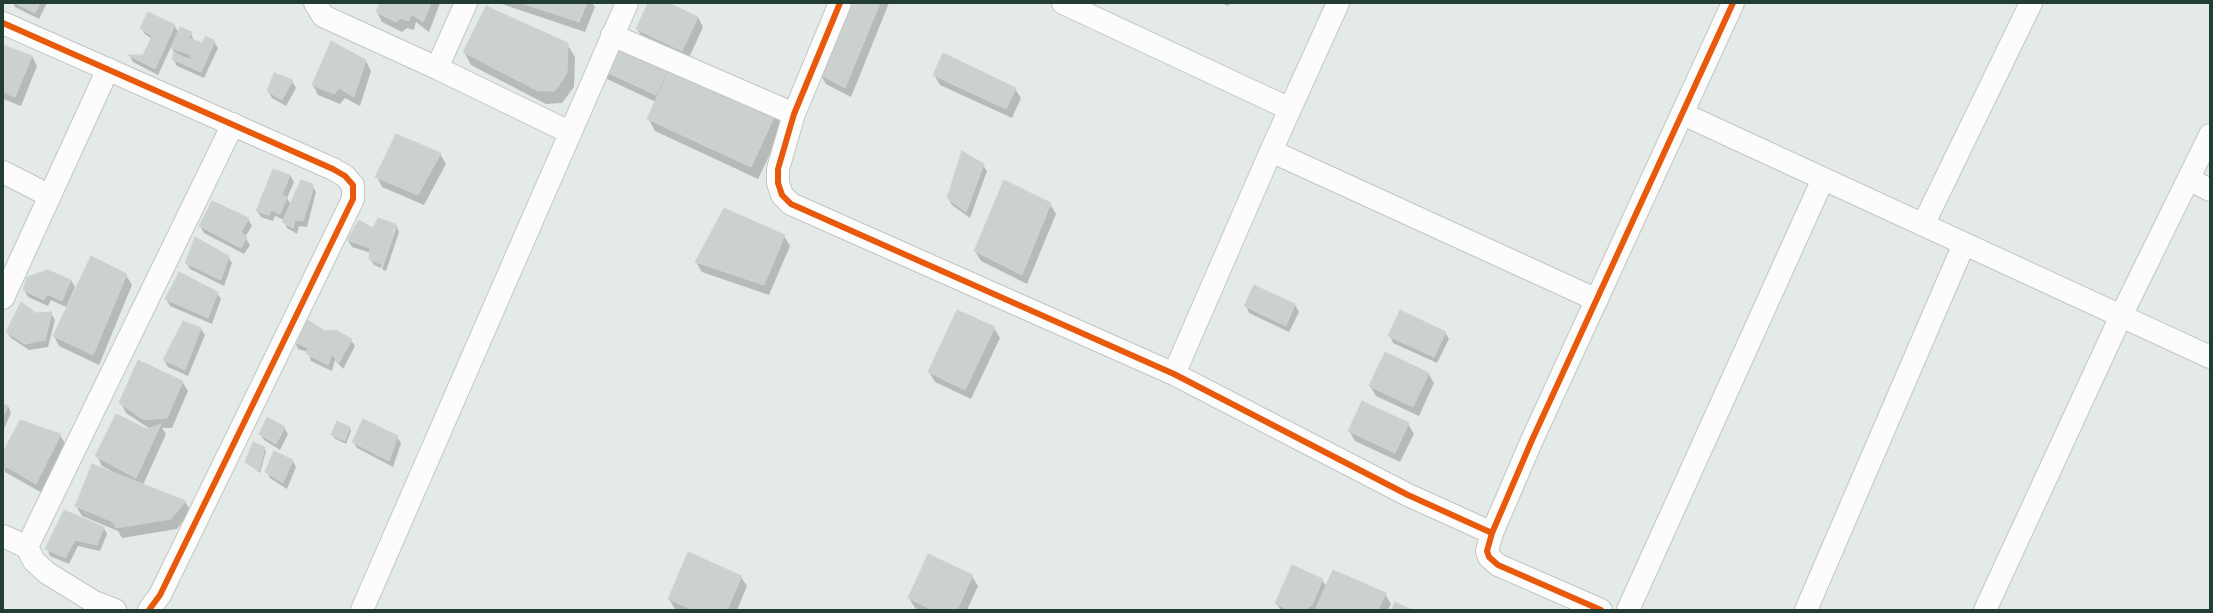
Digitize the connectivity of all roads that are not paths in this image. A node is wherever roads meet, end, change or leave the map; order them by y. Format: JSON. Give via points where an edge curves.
{"nodes":[{"id":1,"x":315,"y":3,"type":"edge"},
{"id":2,"x":466,"y":3,"type":"edge"},
{"id":3,"x":627,"y":3,"type":"edge"},
{"id":4,"x":840,"y":3,"type":"edge"},
{"id":5,"x":1063,"y":3,"type":"edge"},
{"id":6,"x":1338,"y":3,"type":"edge"},
{"id":7,"x":1733,"y":3,"type":"edge"},
{"id":8,"x":2031,"y":3,"type":"edge"},
{"id":9,"x":3,"y":23,"type":"edge"},
{"id":10,"x":612,"y":36,"type":"junction"},
{"id":11,"x":437,"y":68,"type":"junction"},
{"id":12,"x":108,"y":69,"type":"junction"},
{"id":13,"x":1290,"y":109,"type":"junction"},
{"id":14,"x":794,"y":114,"type":"junction"},
{"id":15,"x":1682,"y":114,"type":"junction"},
{"id":16,"x":233,"y":124,"type":"junction"},
{"id":17,"x":569,"y":132,"type":"junction"},
{"id":18,"x":2210,"y":135,"type":"edge"},
{"id":19,"x":1271,"y":151,"type":"junction"},
{"id":20,"x":3,"y":172,"type":"edge"},
{"id":21,"x":1823,"y":179,"type":"junction"},
{"id":22,"x":2189,"y":179,"type":"junction"},
{"id":23,"x":2210,"y":190,"type":"edge"},
{"id":24,"x":50,"y":196,"type":"junction"},
{"id":25,"x":1923,"y":225,"type":"junction"},
{"id":26,"x":1964,"y":244,"type":"junction"},
{"id":27,"x":3,"y":298,"type":"edge"},
{"id":28,"x":1597,"y":300,"type":"junction"},
{"id":29,"x":2121,"y":316,"type":"junction"},
{"id":30,"x":2210,"y":357,"type":"edge"},
{"id":31,"x":1174,"y":374,"type":"junction"},
{"id":32,"x":1492,"y":533,"type":"junction"},
{"id":33,"x":3,"y":536,"type":"edge"},
{"id":34,"x":27,"y":547,"type":"junction"},
{"id":35,"x":115,"y":610,"type":"edge"},
{"id":36,"x":149,"y":610,"type":"edge"},
{"id":37,"x":362,"y":610,"type":"edge"},
{"id":38,"x":1601,"y":610,"type":"edge"},
{"id":39,"x":1628,"y":610,"type":"edge"},
{"id":40,"x":1806,"y":610,"type":"edge"},
{"id":41,"x":1986,"y":610,"type":"edge"}],
"edges":[{"from":1,"to":11,"type":"street","via":[[323,16]]},
{"from":2,"to":11,"type":"street"},
{"from":3,"to":10,"type":"street"},
{"from":4,"to":14,"type":"street"},
{"from":5,"to":13,"type":"street"},
{"from":6,"to":13,"type":"street"},
{"from":7,"to":15,"type":"street"},
{"from":8,"to":25,"type":"street"},
{"from":9,"to":12,"type":"street"},
{"from":10,"to":14,"type":"street"},
{"from":10,"to":17,"type":"street"},
{"from":11,"to":17,"type":"street"},
{"from":12,"to":16,"type":"street"},
{"from":12,"to":24,"type":"street"},
{"from":13,"to":19,"type":"street"},
{"from":14,"to":31,"type":"street","via":[[778,169],[778,183],[782,195],[791,204]]},
{"from":15,"to":21,"type":"street"},
{"from":15,"to":28,"type":"street"},
{"from":16,"to":34,"type":"street"},
{"from":16,"to":36,"type":"street","via":[[345,176],[352,185],[353,198],[160,595]]},
{"from":17,"to":37,"type":"street"},
{"from":18,"to":22,"type":"street"},
{"from":19,"to":28,"type":"street"},
{"from":19,"to":31,"type":"street"},
{"from":20,"to":24,"type":"street"},
{"from":21,"to":25,"type":"street"},
{"from":21,"to":39,"type":"street"},
{"from":22,"to":23,"type":"street"},
{"from":22,"to":29,"type":"street"},
{"from":24,"to":27,"type":"street"},
{"from":25,"to":26,"type":"street"},
{"from":26,"to":29,"type":"street"},
{"from":26,"to":40,"type":"street"},
{"from":28,"to":32,"type":"street"},
{"from":29,"to":30,"type":"street"},
{"from":29,"to":41,"type":"street"},
{"from":31,"to":32,"type":"street","via":[[1408,494]]},
{"from":32,"to":38,"type":"street","via":[[1487,551],[1492,561]]},
{"from":33,"to":34,"type":"street"},
{"from":34,"to":35,"type":"street","via":[[34,561],[47,573],[94,602]]}]}
